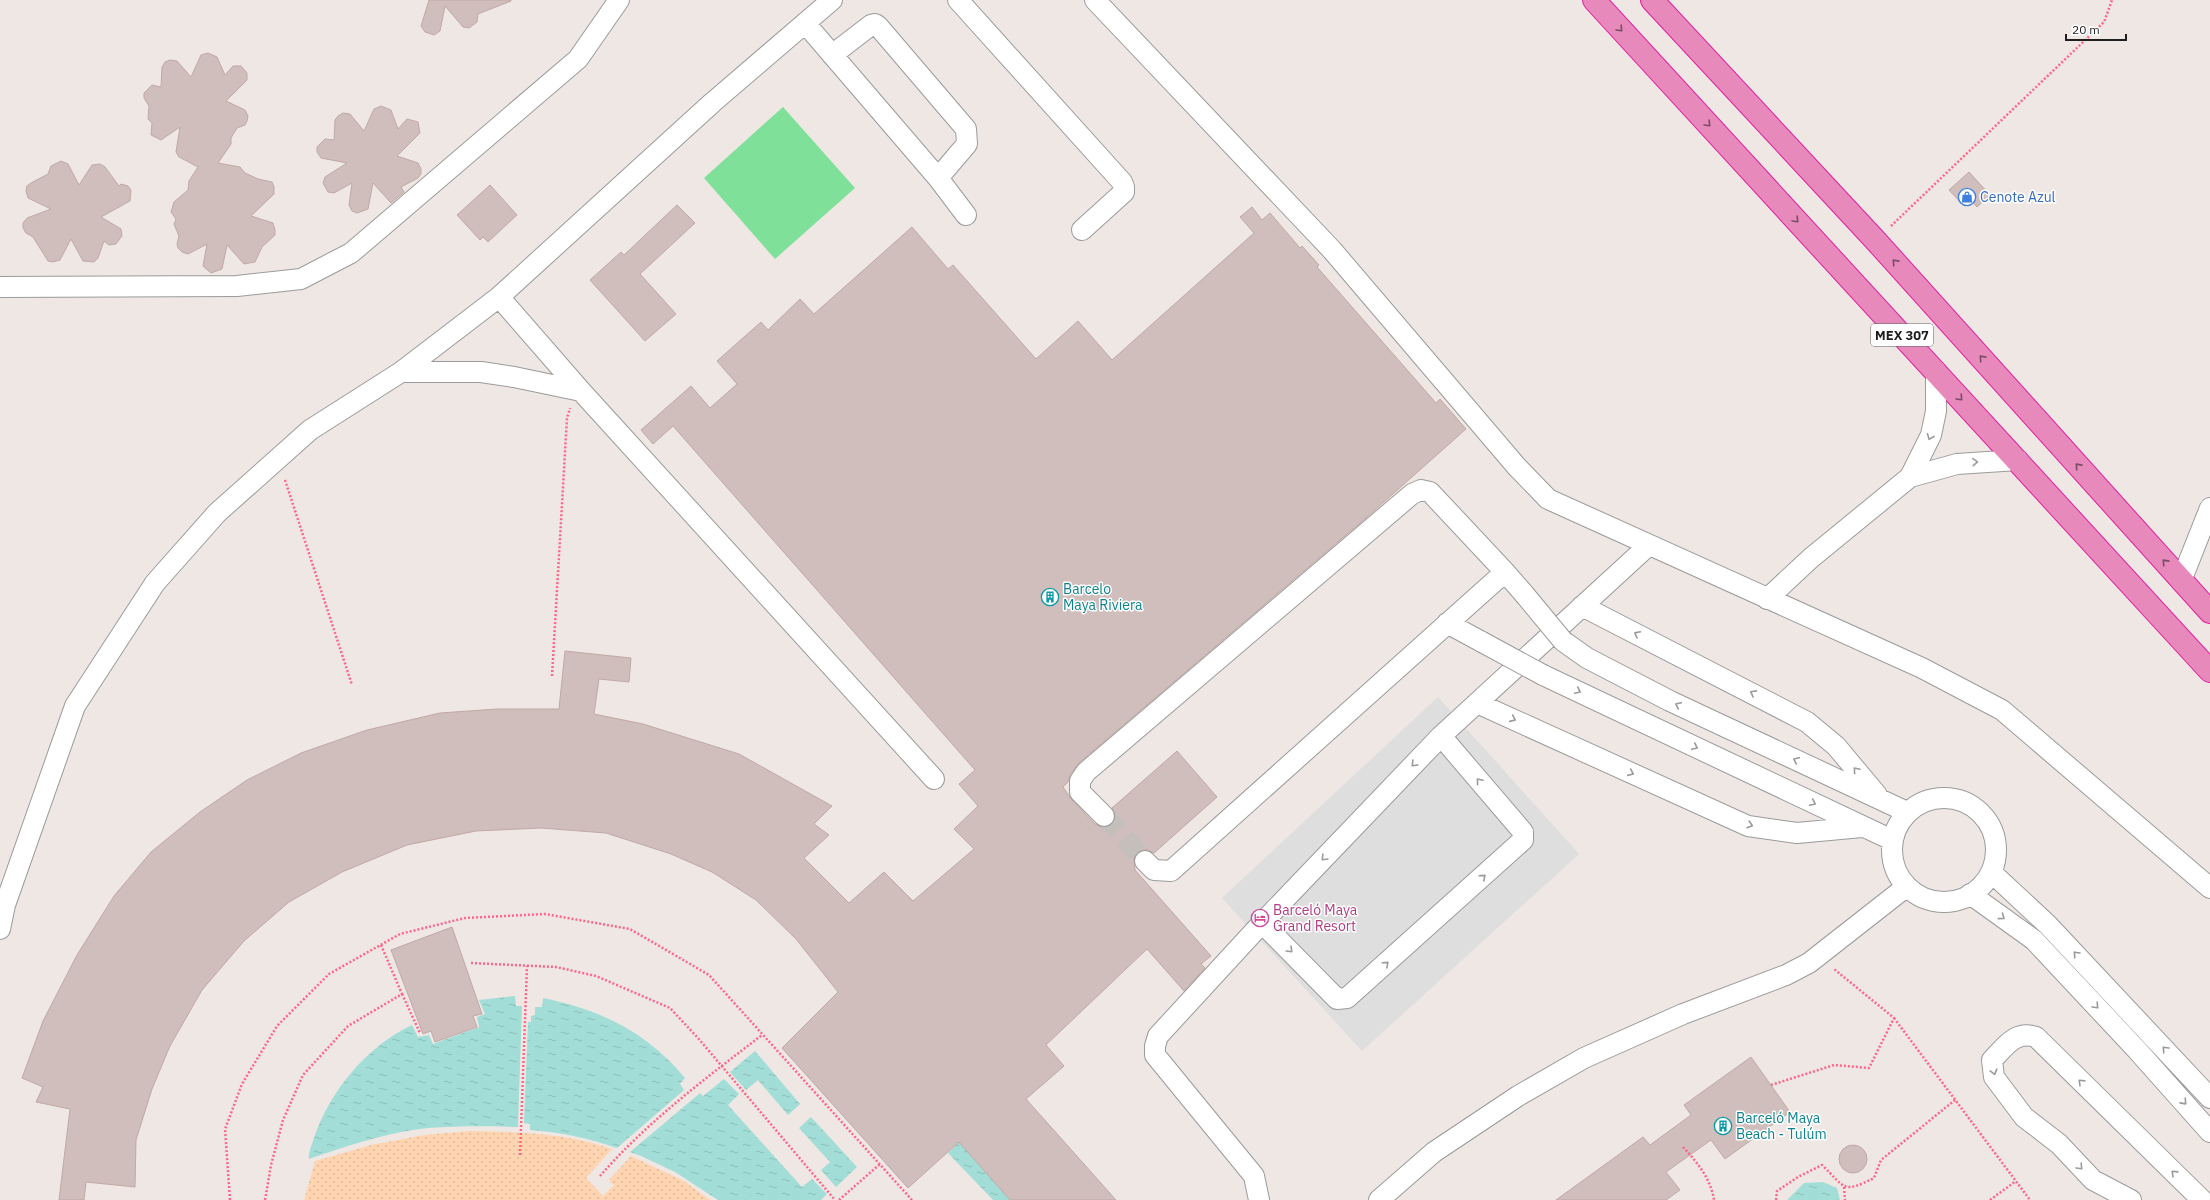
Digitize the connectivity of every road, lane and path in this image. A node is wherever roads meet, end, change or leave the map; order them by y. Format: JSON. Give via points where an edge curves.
{"nodes":[{"id":1,"x":619,"y":0,"type":"edge"},
{"id":2,"x":832,"y":0,"type":"edge"},
{"id":3,"x":958,"y":0,"type":"edge"},
{"id":4,"x":1095,"y":0,"type":"edge"},
{"id":5,"x":1594,"y":0,"type":"edge"},
{"id":6,"x":1652,"y":0,"type":"edge"},
{"id":7,"x":2112,"y":0,"type":"edge"},
{"id":8,"x":805,"y":23,"type":"junction"},
{"id":9,"x":832,"y":55,"type":"junction"},
{"id":10,"x":938,"y":178,"type":"junction"},
{"id":11,"x":966,"y":215,"type":"dead end"},
{"id":12,"x":1082,"y":230,"type":"dead end"},
{"id":13,"x":1876,"y":241,"type":"junction"},
{"id":14,"x":0,"y":287,"type":"edge"},
{"id":15,"x":499,"y":297,"type":"junction"},
{"id":16,"x":1936,"y":371,"type":"junction"},
{"id":17,"x":401,"y":372,"type":"junction"},
{"id":18,"x":581,"y":392,"type":"junction"},
{"id":19,"x":278,"y":458,"type":"junction"},
{"id":20,"x":2018,"y":460,"type":"junction"},
{"id":21,"x":1910,"y":477,"type":"junction"},
{"id":22,"x":2210,"y":508,"type":"edge"},
{"id":23,"x":1649,"y":544,"type":"junction"},
{"id":24,"x":1505,"y":572,"type":"junction"},
{"id":25,"x":2181,"y":581,"type":"junction"},
{"id":26,"x":1766,"y":599,"type":"junction"},
{"id":27,"x":1582,"y":606,"type":"junction"},
{"id":28,"x":2210,"y":612,"type":"edge"},
{"id":29,"x":1448,"y":623,"type":"junction"},
{"id":30,"x":2210,"y":671,"type":"edge"},
{"id":31,"x":552,"y":676,"type":"dead end"},
{"id":32,"x":352,"y":686,"type":"dead end"},
{"id":33,"x":1477,"y":703,"type":"junction"},
{"id":34,"x":1441,"y":736,"type":"junction"},
{"id":35,"x":934,"y":779,"type":"dead end"},
{"id":36,"x":1881,"y":800,"type":"junction"},
{"id":37,"x":1907,"y":812,"type":"junction"},
{"id":38,"x":1104,"y":816,"type":"tunnel mouth"},
{"id":39,"x":1862,"y":826,"type":"junction"},
{"id":40,"x":1892,"y":840,"type":"junction"},
{"id":41,"x":1145,"y":861,"type":"tunnel mouth"},
{"id":42,"x":1991,"y":872,"type":"junction"},
{"id":43,"x":1906,"y":887,"type":"junction"},
{"id":44,"x":2210,"y":888,"type":"edge"},
{"id":45,"x":1970,"y":894,"type":"junction"},
{"id":46,"x":1262,"y":923,"type":"junction"},
{"id":47,"x":0,"y":929,"type":"edge"},
{"id":48,"x":381,"y":945,"type":"junction"},
{"id":49,"x":1818,"y":956,"type":"junction"},
{"id":50,"x":471,"y":963,"type":"dead end"},
{"id":51,"x":527,"y":966,"type":"junction"},
{"id":52,"x":402,"y":994,"type":"junction"},
{"id":53,"x":1894,"y":1018,"type":"junction"},
{"id":54,"x":420,"y":1033,"type":"dead end"},
{"id":55,"x":762,"y":1035,"type":"junction"},
{"id":56,"x":721,"y":1066,"type":"junction"},
{"id":57,"x":1771,"y":1085,"type":"dead end"},
{"id":58,"x":2210,"y":1098,"type":"edge"},
{"id":59,"x":1955,"y":1100,"type":"junction"},
{"id":60,"x":2210,"y":1132,"type":"edge"},
{"id":61,"x":1683,"y":1147,"type":"dead end"},
{"id":62,"x":520,"y":1155,"type":"dead end"},
{"id":63,"x":880,"y":1164,"type":"junction"},
{"id":64,"x":600,"y":1176,"type":"dead end"},
{"id":65,"x":2016,"y":1181,"type":"junction"},
{"id":66,"x":1844,"y":1187,"type":"junction"},
{"id":67,"x":230,"y":1200,"type":"edge"},
{"id":68,"x":265,"y":1200,"type":"edge"},
{"id":69,"x":835,"y":1200,"type":"edge"},
{"id":70,"x":839,"y":1200,"type":"edge"},
{"id":71,"x":912,"y":1200,"type":"edge"},
{"id":72,"x":1259,"y":1200,"type":"edge"},
{"id":73,"x":1379,"y":1200,"type":"edge"},
{"id":74,"x":1714,"y":1200,"type":"edge"},
{"id":75,"x":1776,"y":1200,"type":"edge"},
{"id":76,"x":1845,"y":1200,"type":"edge"},
{"id":77,"x":1990,"y":1200,"type":"edge"},
{"id":78,"x":2030,"y":1200,"type":"edge"},
{"id":79,"x":2131,"y":1200,"type":"edge"},
{"id":80,"x":2202,"y":1200,"type":"edge"}],
"edges":[{"from":1,"to":14,"type":"street","via":[[578,59],[351,253],[301,279],[237,286]]},
{"from":2,"to":8,"type":"street"},
{"from":3,"to":12,"type":"street","via":[[1122,182],[1124,192]]},
{"from":4,"to":23,"type":"street","via":[[1332,250],[1517,467],[1548,499]]},
{"from":5,"to":16,"type":"highway","number":"MEX 307","one_way":true},
{"from":6,"to":13,"type":"highway","number":"MEX 307"},
{"from":7,"to":13,"type":"path","via":[[2104,22]]},
{"from":8,"to":9,"type":"street"},
{"from":8,"to":15,"type":"street","via":[[712,103]]},
{"from":9,"to":10,"type":"street"},
{"from":9,"to":10,"type":"street","via":[[871,25],[878,26],[966,129],[968,144]]},
{"from":10,"to":11,"type":"street"},
{"from":25,"to":13,"type":"highway","number":"MEX 307","one_way":true},
{"from":15,"to":17,"type":"street"},
{"from":15,"to":18,"type":"street"},
{"from":16,"to":20,"type":"highway","number":"MEX 307","one_way":true},
{"from":16,"to":21,"type":"street","one_way":true,"via":[[1936,411],[1932,435]]},
{"from":17,"to":18,"type":"street","via":[[481,372]]},
{"from":17,"to":19,"type":"street","via":[[310,430]]},
{"from":18,"to":31,"type":"path","via":[[571,405],[567,418]]},
{"from":18,"to":35,"type":"street"},
{"from":19,"to":32,"type":"path"},
{"from":19,"to":47,"type":"street","via":[[217,513],[154,583],[75,706],[5,906]]},
{"from":21,"to":20,"type":"street","one_way":true,"via":[[1957,464]]},
{"from":20,"to":30,"type":"highway","number":"MEX 307"},
{"from":21,"to":26,"type":"street","via":[[1811,558]]},
{"from":22,"to":25,"type":"street"},
{"from":23,"to":26,"type":"street"},
{"from":23,"to":27,"type":"street"},
{"from":24,"to":29,"type":"street"},
{"from":36,"to":24,"type":"street","one_way":true,"bridge":true,"via":[[1670,701],[1587,658],[1563,641]]},
{"from":24,"to":38,"type":"street","via":[[1430,492],[1421,490],[1412,494],[1086,772],[1080,781],[1080,792]]},
{"from":25,"to":28,"type":"highway","number":"MEX 307"},
{"from":26,"to":44,"type":"street","via":[[1922,668],[2002,710]]},
{"from":27,"to":33,"type":"street"},
{"from":36,"to":27,"type":"street","one_way":true,"via":[[1836,746],[1807,722]]},
{"from":29,"to":39,"type":"street","one_way":true,"bridge":true,"via":[[1543,675]]},
{"from":29,"to":41,"type":"street","via":[[1171,871],[1154,870]]},
{"from":33,"to":34,"type":"street"},
{"from":33,"to":39,"type":"street","one_way":true,"via":[[1748,826],[1797,832]]},
{"from":34,"to":46,"type":"street","one_way":true},
{"from":46,"to":34,"type":"street","one_way":true,"via":[[1337,999],[1348,998],[1523,840],[1523,832]]},
{"from":36,"to":37,"type":"street"},
{"from":37,"to":40,"type":"street","via":[[1896,828]]},
{"from":37,"to":42,"type":"street","via":[[1934,798],[1947,797],[1971,805],[1988,822],[1994,834],[1996,847]]},
{"from":39,"to":40,"type":"street"},
{"from":40,"to":43,"type":"street","via":[[1893,865]]},
{"from":42,"to":45,"type":"street","via":[[1985,882]]},
{"from":58,"to":42,"type":"street","one_way":true,"via":[[2048,925]]},
{"from":43,"to":45,"type":"street","via":[[1928,900],[1940,902],[1953,902]]},
{"from":43,"to":49,"type":"street"},
{"from":45,"to":60,"type":"street","one_way":true,"via":[[2034,940]]},
{"from":46,"to":72,"type":"street","via":[[1158,1036],[1155,1046],[1155,1055],[1254,1176]]},
{"from":48,"to":52,"type":"path"},
{"from":48,"to":55,"type":"path","via":[[400,934],[465,918],[545,914],[630,929],[710,975]]},
{"from":48,"to":67,"type":"path","via":[[329,974],[277,1026],[242,1084],[225,1129]]},
{"from":49,"to":53,"type":"path"},
{"from":49,"to":73,"type":"street","via":[[1786,975],[1683,1014],[1584,1058],[1518,1096],[1434,1152]]},
{"from":50,"to":51,"type":"path"},
{"from":51,"to":56,"type":"path","via":[[556,967],[596,976],[670,1008]]},
{"from":51,"to":62,"type":"path"},
{"from":52,"to":54,"type":"path"},
{"from":52,"to":68,"type":"path","via":[[348,1026],[303,1075],[283,1120]]},
{"from":53,"to":57,"type":"path","via":[[1869,1068],[1834,1065]]},
{"from":53,"to":59,"type":"path"},
{"from":55,"to":56,"type":"path"},
{"from":55,"to":63,"type":"path"},
{"from":56,"to":64,"type":"path","via":[[624,1149]]},
{"from":56,"to":69,"type":"path"},
{"from":59,"to":65,"type":"path"},
{"from":59,"to":66,"type":"path","via":[[1882,1160],[1874,1178],[1854,1188]]},
{"from":61,"to":74,"type":"path","via":[[1700,1165]]},
{"from":63,"to":70,"type":"path"},
{"from":63,"to":71,"type":"path"},
{"from":65,"to":77,"type":"path"},
{"from":65,"to":78,"type":"path"},
{"from":66,"to":75,"type":"path","via":[[1822,1165],[1777,1191]]},
{"from":66,"to":76,"type":"path"},
{"from":80,"to":79,"type":"street","one_way":true,"via":[[2036,1037],[2027,1034],[2014,1037],[1992,1060],[1994,1077],[2024,1117],[2059,1144],[2093,1180]]}]}
